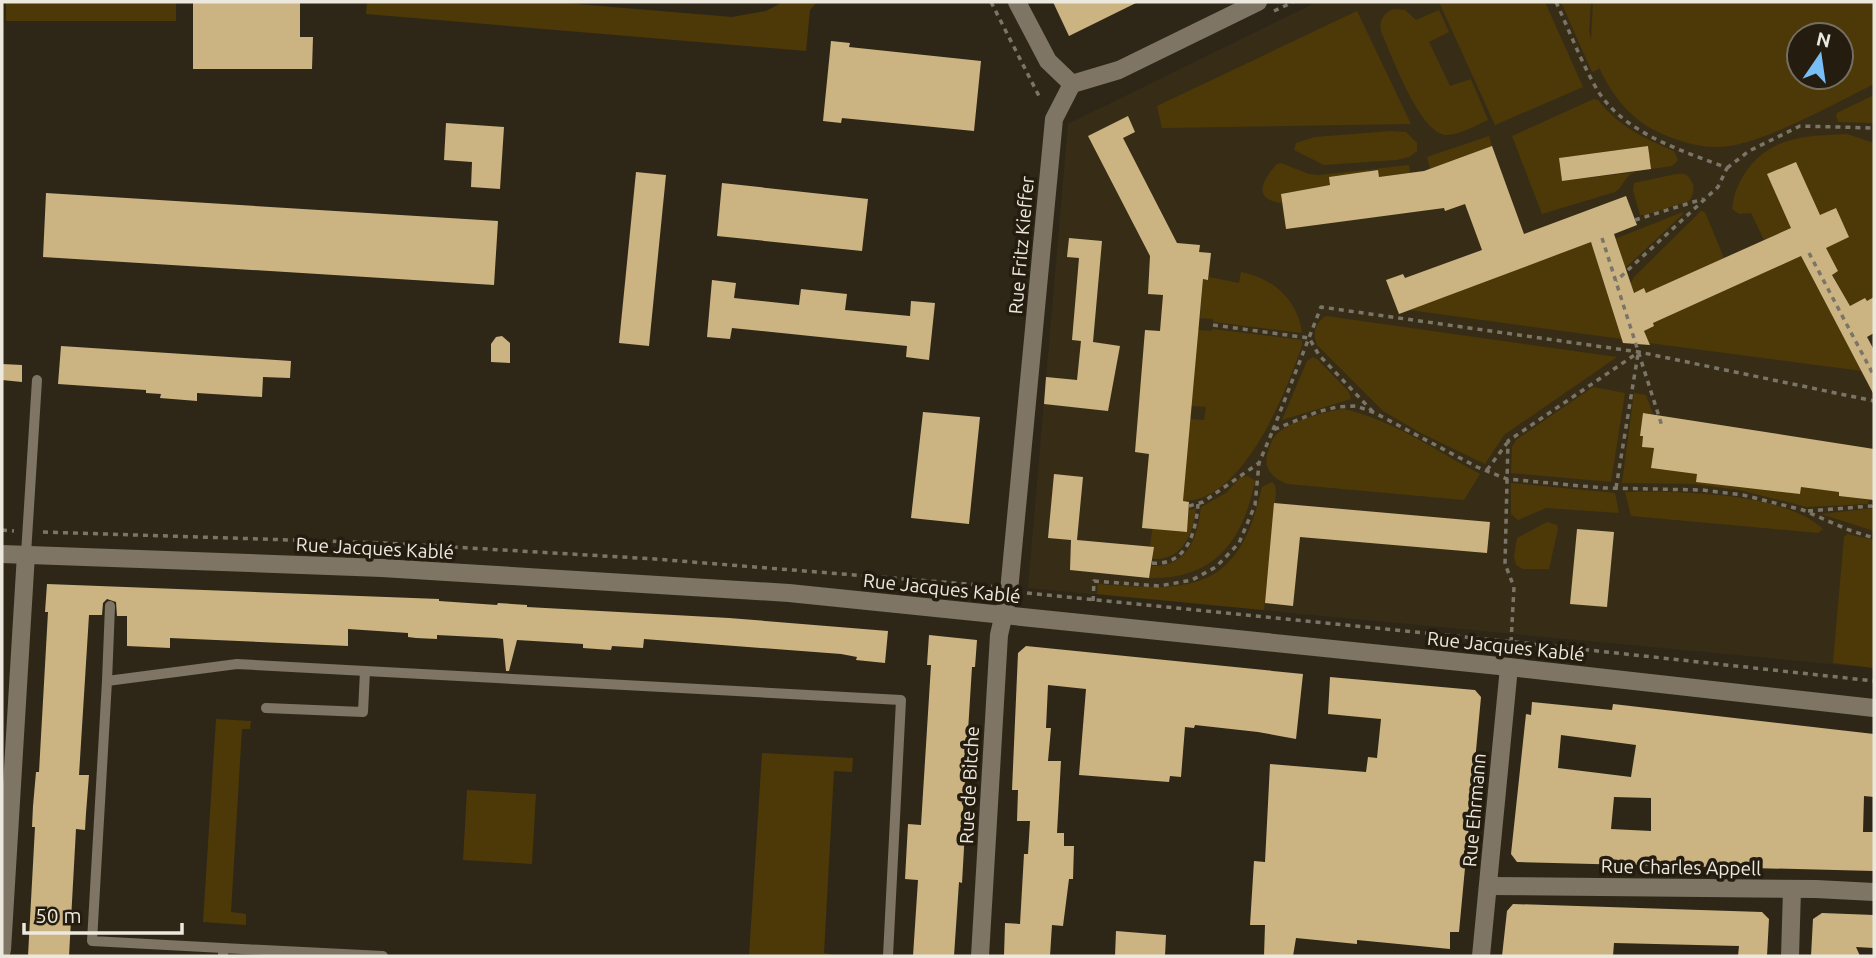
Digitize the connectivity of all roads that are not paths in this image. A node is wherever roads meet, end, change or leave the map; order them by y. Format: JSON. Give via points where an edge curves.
{"nodes":[{"id":1,"x":1017,"y":2,"type":"edge"},
{"id":2,"x":1258,"y":2,"type":"edge"},
{"id":3,"x":1072,"y":84,"type":"junction"},
{"id":4,"x":37,"y":380,"type":"dead end"},
{"id":5,"x":2,"y":554,"type":"edge"},
{"id":6,"x":26,"y":554,"type":"junction"},
{"id":7,"x":110,"y":606,"type":"dead end"},
{"id":8,"x":1003,"y":616,"type":"junction"},
{"id":9,"x":1509,"y":667,"type":"junction"},
{"id":10,"x":365,"y":671,"type":"junction"},
{"id":11,"x":107,"y":681,"type":"junction"},
{"id":12,"x":266,"y":708,"type":"dead end"},
{"id":13,"x":1874,"y":708,"type":"edge"},
{"id":14,"x":6,"y":806,"type":"edge"},
{"id":15,"x":1488,"y":886,"type":"junction"},
{"id":16,"x":1792,"y":890,"type":"junction"},
{"id":17,"x":1874,"y":892,"type":"edge"},
{"id":18,"x":2,"y":950,"type":"edge"},
{"id":19,"x":223,"y":952,"type":"edge"},
{"id":20,"x":383,"y":956,"type":"edge"},
{"id":21,"x":888,"y":956,"type":"edge"},
{"id":22,"x":980,"y":956,"type":"edge"},
{"id":23,"x":1481,"y":956,"type":"edge"},
{"id":24,"x":1790,"y":956,"type":"edge"}],
"edges":[{"from":1,"to":3,"type":"street","via":[[1048,61]]},
{"from":2,"to":3,"type":"street","via":[[1119,70]]},
{"from":3,"to":8,"type":"street","name":"Rue Fritz Kieffer","via":[[1054,119]]},
{"from":4,"to":6,"type":"lane"},
{"from":5,"to":6,"type":"street","name":"Rue Jacques Kablé"},
{"from":6,"to":8,"type":"street","name":"Rue Jacques Kablé","via":[[382,568],[775,592]]},
{"from":6,"to":14,"type":"street"},
{"from":7,"to":11,"type":"lane"},
{"from":8,"to":9,"type":"street","name":"Rue Jacques Kablé"},
{"from":8,"to":22,"type":"street","name":"Rue de Bitche"},
{"from":9,"to":13,"type":"street","name":"Rue Jacques Kablé"},
{"from":9,"to":15,"type":"street","name":"Rue Ehrmann"},
{"from":10,"to":11,"type":"lane","via":[[237,664]]},
{"from":10,"to":12,"type":"lane","via":[[363,712]]},
{"from":10,"to":21,"type":"lane","via":[[901,699]]},
{"from":11,"to":19,"type":"lane","via":[[92,941]]},
{"from":14,"to":18,"type":"street"},
{"from":15,"to":16,"type":"street","name":"Rue Charles Appell"},
{"from":15,"to":23,"type":"street","name":"Rue Ehrmann"},
{"from":16,"to":17,"type":"street","name":"Rue Charles Appell"},
{"from":16,"to":24,"type":"street"},
{"from":19,"to":20,"type":"lane"}]}
